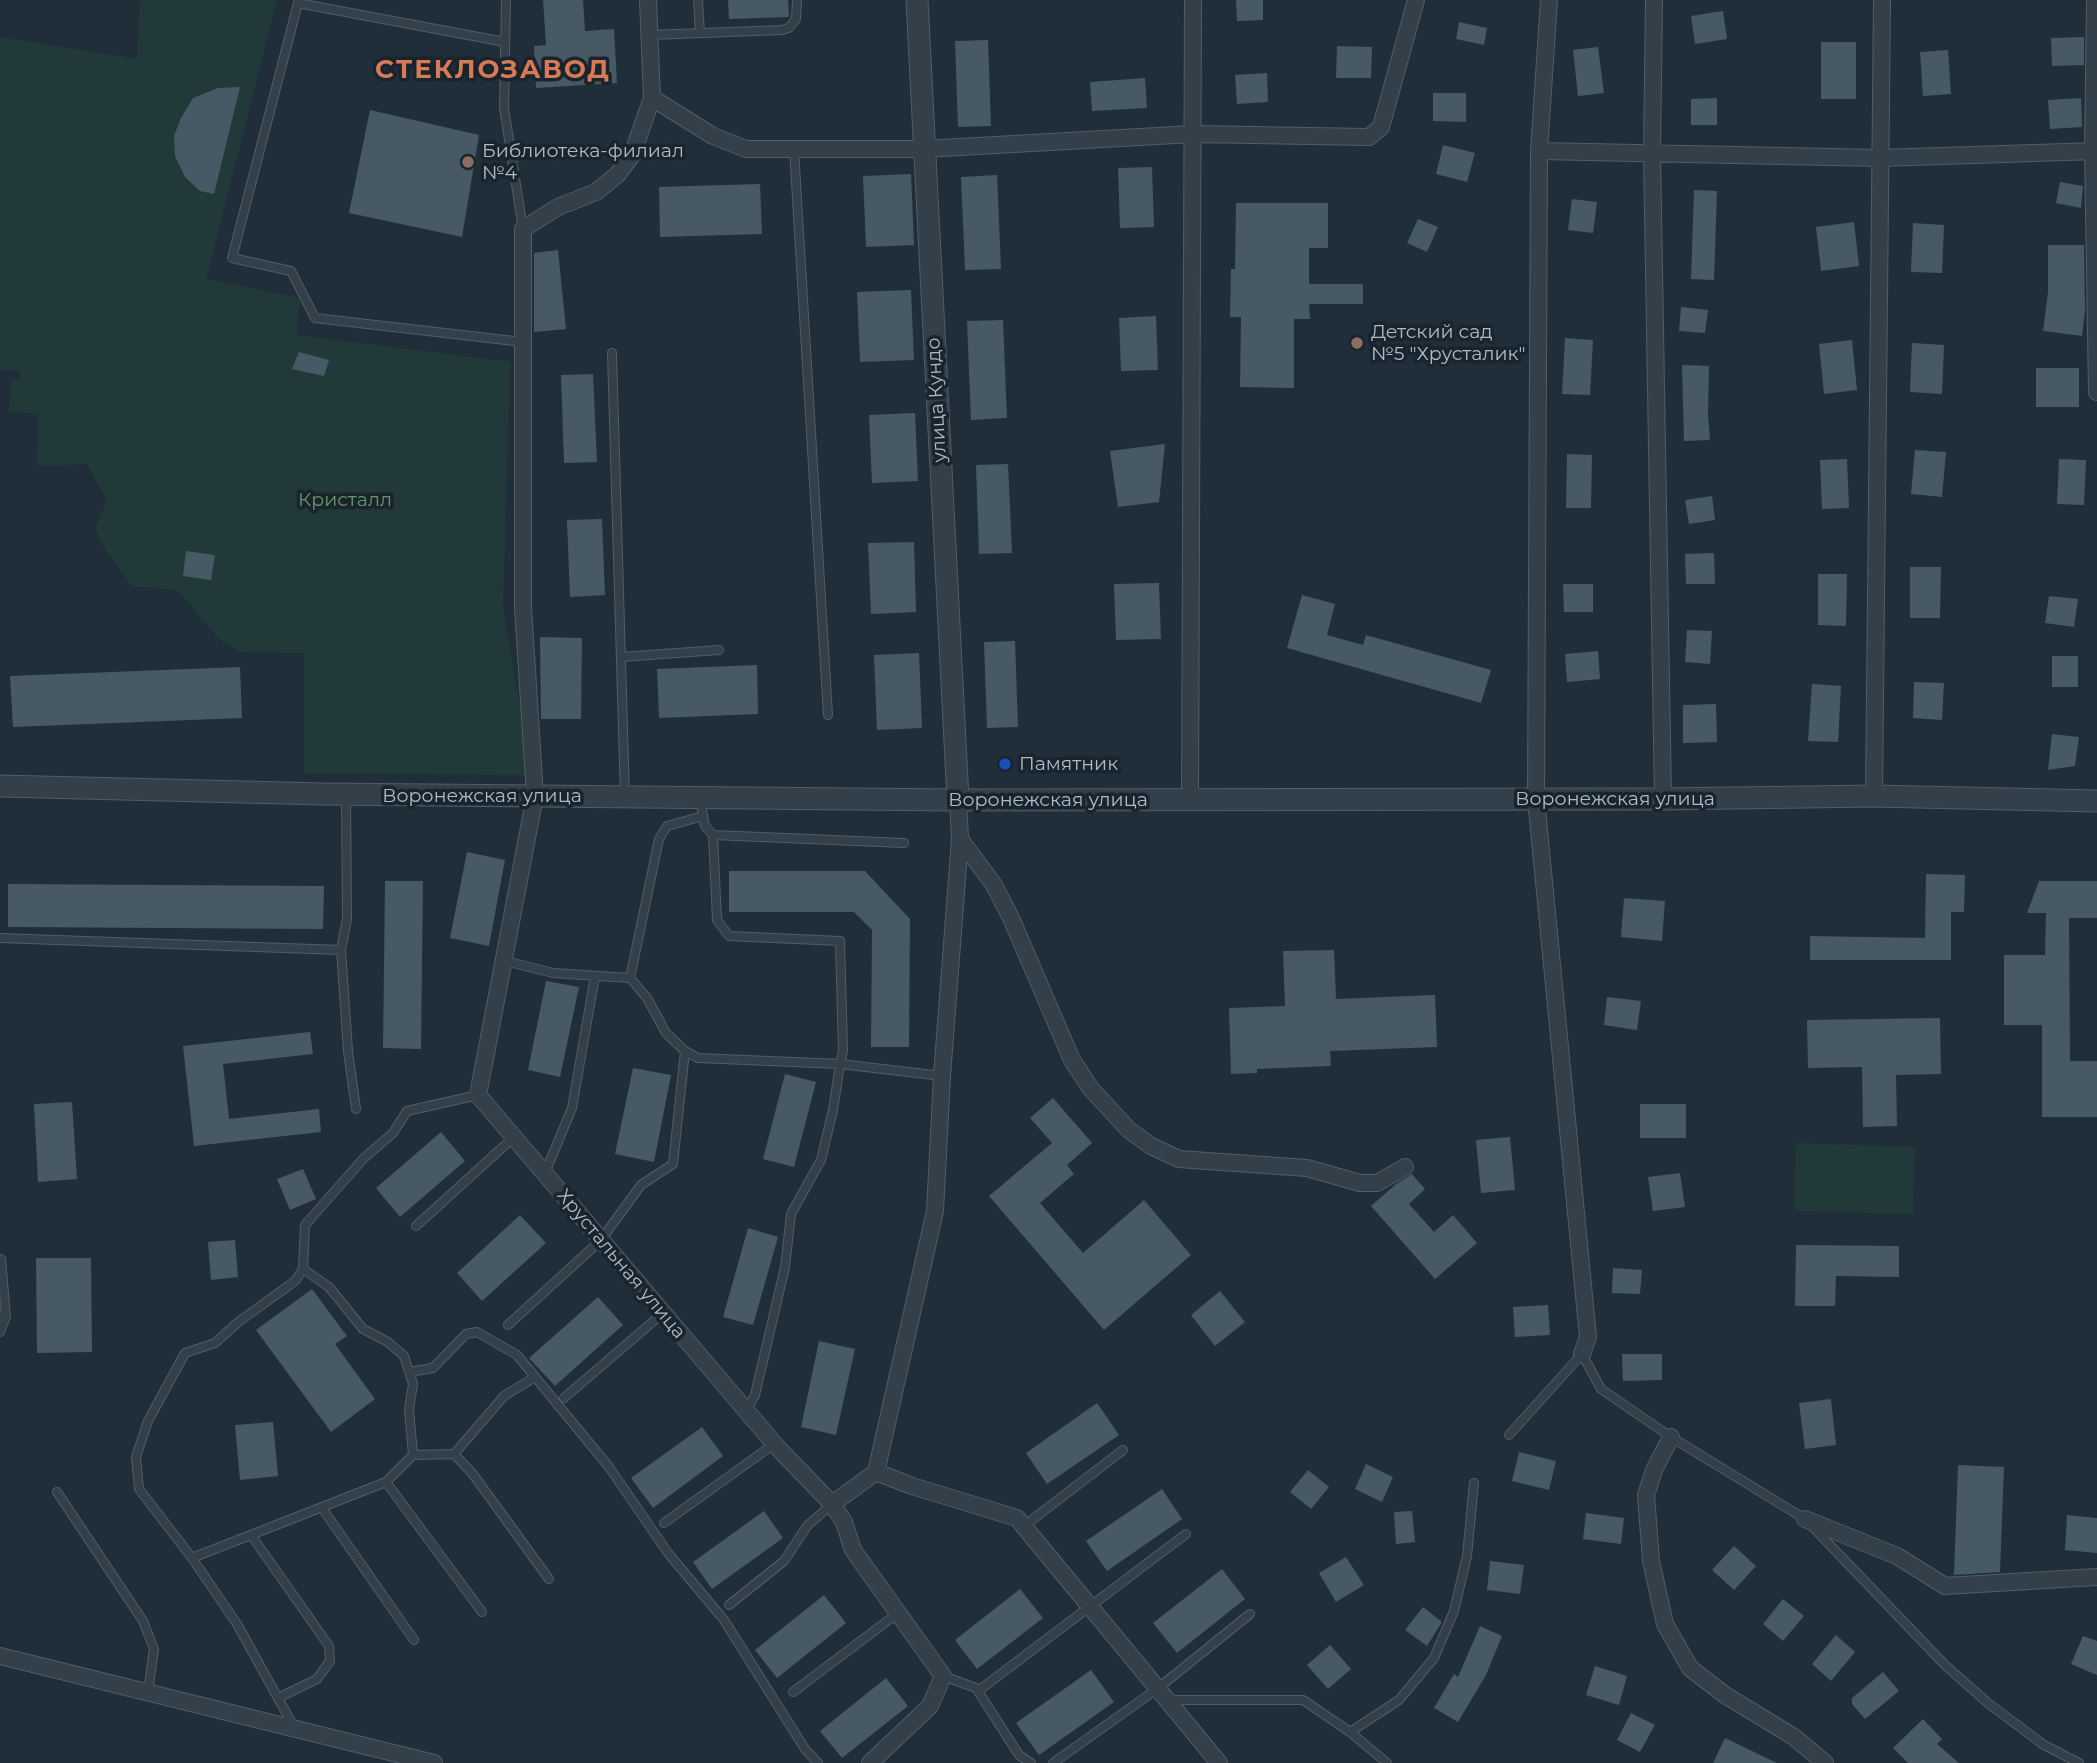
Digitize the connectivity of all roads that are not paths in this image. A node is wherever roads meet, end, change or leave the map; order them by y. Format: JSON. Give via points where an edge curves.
{"nodes":[{"id":1,"x":506,"y":0,"type":"edge"},
{"id":2,"x":648,"y":0,"type":"edge"},
{"id":3,"x":698,"y":0,"type":"edge"},
{"id":4,"x":797,"y":0,"type":"edge"},
{"id":5,"x":917,"y":0,"type":"edge"},
{"id":6,"x":1193,"y":0,"type":"edge"},
{"id":7,"x":1416,"y":0,"type":"edge"},
{"id":8,"x":1549,"y":0,"type":"edge"},
{"id":9,"x":1654,"y":0,"type":"edge"},
{"id":10,"x":1882,"y":0,"type":"edge"},
{"id":11,"x":2095,"y":0,"type":"edge"},
{"id":12,"x":700,"y":33,"type":"junction"},
{"id":13,"x":650,"y":35,"type":"junction"},
{"id":14,"x":505,"y":42,"type":"junction"},
{"id":15,"x":652,"y":98,"type":"junction"},
{"id":16,"x":1193,"y":134,"type":"junction"},
{"id":17,"x":794,"y":149,"type":"junction"},
{"id":18,"x":924,"y":149,"type":"junction"},
{"id":19,"x":2095,"y":151,"type":"edge"},
{"id":20,"x":1539,"y":152,"type":"junction"},
{"id":21,"x":1652,"y":153,"type":"junction"},
{"id":22,"x":1880,"y":158,"type":"junction"},
{"id":23,"x":523,"y":229,"type":"junction"},
{"id":24,"x":523,"y":342,"type":"junction"},
{"id":25,"x":611,"y":353,"type":"dead end"},
{"id":26,"x":2097,"y":391,"type":"edge"},
{"id":27,"x":719,"y":650,"type":"dead end"},
{"id":28,"x":621,"y":657,"type":"junction"},
{"id":29,"x":828,"y":715,"type":"dead end"},
{"id":30,"x":0,"y":786,"type":"edge"},
{"id":31,"x":346,"y":795,"type":"junction"},
{"id":32,"x":536,"y":796,"type":"junction"},
{"id":33,"x":1874,"y":796,"type":"junction"},
{"id":34,"x":625,"y":797,"type":"junction"},
{"id":35,"x":1536,"y":799,"type":"junction"},
{"id":36,"x":1663,"y":799,"type":"junction"},
{"id":37,"x":958,"y":800,"type":"junction"},
{"id":38,"x":1190,"y":800,"type":"junction"},
{"id":39,"x":2097,"y":801,"type":"edge"},
{"id":40,"x":702,"y":806,"type":"junction"},
{"id":41,"x":713,"y":835,"type":"junction"},
{"id":42,"x":960,"y":839,"type":"junction"},
{"id":43,"x":904,"y":843,"type":"dead end"},
{"id":44,"x":0,"y":938,"type":"edge"},
{"id":45,"x":341,"y":950,"type":"junction"},
{"id":46,"x":505,"y":961,"type":"junction"},
{"id":47,"x":595,"y":976,"type":"junction"},
{"id":48,"x":630,"y":978,"type":"junction"},
{"id":49,"x":685,"y":1052,"type":"junction"},
{"id":50,"x":840,"y":1064,"type":"junction"},
{"id":51,"x":942,"y":1076,"type":"junction"},
{"id":52,"x":478,"y":1095,"type":"junction"},
{"id":53,"x":356,"y":1109,"type":"dead end"},
{"id":54,"x":514,"y":1138,"type":"junction"},
{"id":55,"x":1405,"y":1167,"type":"dead end"},
{"id":56,"x":545,"y":1174,"type":"junction"},
{"id":57,"x":416,"y":1226,"type":"dead end"},
{"id":58,"x":601,"y":1240,"type":"junction"},
{"id":59,"x":1,"y":1259,"type":"edge"},
{"id":60,"x":303,"y":1269,"type":"junction"},
{"id":61,"x":663,"y":1313,"type":"junction"},
{"id":62,"x":3,"y":1315,"type":"edge"},
{"id":63,"x":508,"y":1325,"type":"dead end"},
{"id":64,"x":0,"y":1332,"type":"edge"},
{"id":65,"x":1582,"y":1354,"type":"junction"},
{"id":66,"x":409,"y":1372,"type":"junction"},
{"id":67,"x":535,"y":1377,"type":"junction"},
{"id":68,"x":564,"y":1398,"type":"dead end"},
{"id":69,"x":746,"y":1411,"type":"junction"},
{"id":70,"x":1509,"y":1435,"type":"dead end"},
{"id":71,"x":1671,"y":1437,"type":"junction"},
{"id":72,"x":774,"y":1444,"type":"junction"},
{"id":73,"x":1123,"y":1450,"type":"dead end"},
{"id":74,"x":454,"y":1454,"type":"junction"},
{"id":75,"x":413,"y":1455,"type":"junction"},
{"id":76,"x":876,"y":1472,"type":"junction"},
{"id":77,"x":386,"y":1482,"type":"junction"},
{"id":78,"x":1474,"y":1483,"type":"dead end"},
{"id":79,"x":57,"y":1492,"type":"dead end"},
{"id":80,"x":832,"y":1504,"type":"junction"},
{"id":81,"x":322,"y":1508,"type":"junction"},
{"id":82,"x":1805,"y":1519,"type":"junction"},
{"id":83,"x":664,"y":1523,"type":"dead end"},
{"id":84,"x":1024,"y":1526,"type":"junction"},
{"id":85,"x":1186,"y":1534,"type":"dead end"},
{"id":86,"x":251,"y":1535,"type":"junction"},
{"id":87,"x":192,"y":1558,"type":"junction"},
{"id":88,"x":2097,"y":1577,"type":"edge"},
{"id":89,"x":549,"y":1579,"type":"dead end"},
{"id":90,"x":729,"y":1605,"type":"dead end"},
{"id":91,"x":1090,"y":1607,"type":"junction"},
{"id":92,"x":482,"y":1612,"type":"dead end"},
{"id":93,"x":898,"y":1613,"type":"junction"},
{"id":94,"x":1250,"y":1614,"type":"dead end"},
{"id":95,"x":414,"y":1640,"type":"dead end"},
{"id":96,"x":0,"y":1656,"type":"edge"},
{"id":97,"x":943,"y":1676,"type":"junction"},
{"id":98,"x":978,"y":1691,"type":"junction"},
{"id":99,"x":148,"y":1692,"type":"junction"},
{"id":100,"x":793,"y":1692,"type":"dead end"},
{"id":101,"x":1163,"y":1695,"type":"junction"},
{"id":102,"x":278,"y":1698,"type":"junction"},
{"id":103,"x":295,"y":1728,"type":"junction"},
{"id":104,"x":1350,"y":1732,"type":"junction"},
{"id":105,"x":434,"y":1763,"type":"edge"},
{"id":106,"x":818,"y":1763,"type":"edge"},
{"id":107,"x":870,"y":1763,"type":"edge"},
{"id":108,"x":1031,"y":1763,"type":"edge"},
{"id":109,"x":1053,"y":1763,"type":"edge"},
{"id":110,"x":1219,"y":1763,"type":"edge"},
{"id":111,"x":1387,"y":1763,"type":"edge"},
{"id":112,"x":1825,"y":1763,"type":"edge"},
{"id":113,"x":2079,"y":1763,"type":"edge"}],
"edges":[{"from":1,"to":14,"type":"lane"},
{"from":2,"to":13,"type":"street"},
{"from":3,"to":12,"type":"lane"},
{"from":4,"to":12,"type":"lane","via":[[796,19],[789,28]]},
{"from":5,"to":18,"type":"street","name":"улица Кундо"},
{"from":6,"to":16,"type":"street"},
{"from":7,"to":16,"type":"street","via":[[1381,127],[1369,137]]},
{"from":8,"to":20,"type":"street"},
{"from":9,"to":21,"type":"street"},
{"from":10,"to":22,"type":"street"},
{"from":11,"to":19,"type":"street"},
{"from":12,"to":13,"type":"lane"},
{"from":13,"to":15,"type":"street"},
{"from":14,"to":23,"type":"lane","via":[[504,108]]},
{"from":14,"to":24,"type":"lane","via":[[298,3],[232,258],[291,271],[314,318]]},
{"from":15,"to":17,"type":"street","via":[[713,136],[746,149]]},
{"from":15,"to":23,"type":"street","via":[[632,155],[617,175],[596,192],[558,207]]},
{"from":16,"to":18,"type":"street"},
{"from":16,"to":38,"type":"street"},
{"from":17,"to":18,"type":"street"},
{"from":17,"to":29,"type":"lane"},
{"from":18,"to":37,"type":"street","name":"улица Кундо"},
{"from":19,"to":22,"type":"street"},
{"from":19,"to":26,"type":"street"},
{"from":20,"to":21,"type":"street"},
{"from":20,"to":35,"type":"street"},
{"from":21,"to":22,"type":"street"},
{"from":21,"to":36,"type":"street"},
{"from":22,"to":33,"type":"street"},
{"from":23,"to":24,"type":"street"},
{"from":24,"to":32,"type":"street","via":[[523,608]]},
{"from":25,"to":28,"type":"lane"},
{"from":27,"to":28,"type":"lane"},
{"from":28,"to":34,"type":"lane"},
{"from":30,"to":31,"type":"street","name":"Воронежская улица"},
{"from":31,"to":32,"type":"street","name":"Воронежская улица"},
{"from":31,"to":45,"type":"lane","via":[[347,919]]},
{"from":32,"to":34,"type":"street","name":"Воронежская улица"},
{"from":32,"to":46,"type":"street"},
{"from":33,"to":36,"type":"street","name":"Воронежская улица"},
{"from":33,"to":39,"type":"street","name":"Воронежская улица"},
{"from":34,"to":40,"type":"street","name":"Воронежская улица"},
{"from":35,"to":36,"type":"street","name":"Воронежская улица"},
{"from":35,"to":38,"type":"street","name":"Воронежская улица"},
{"from":35,"to":65,"type":"street","via":[[1588,1337]]},
{"from":37,"to":38,"type":"street","name":"Воронежская улица"},
{"from":37,"to":40,"type":"street","name":"Воронежская улица"},
{"from":37,"to":42,"type":"street"},
{"from":40,"to":41,"type":"lane","via":[[705,826]]},
{"from":40,"to":48,"type":"lane","via":[[667,826],[659,839]]},
{"from":41,"to":43,"type":"lane"},
{"from":41,"to":50,"type":"lane","via":[[717,920],[729,936],[840,941]]},
{"from":42,"to":51,"type":"street"},
{"from":42,"to":55,"type":"street","via":[[1005,907],[1072,1060],[1091,1089],[1129,1130],[1179,1159],[1307,1168],[1360,1184],[1377,1182]]},
{"from":44,"to":45,"type":"lane"},
{"from":45,"to":53,"type":"lane"},
{"from":46,"to":47,"type":"lane","via":[[553,973]]},
{"from":46,"to":52,"type":"street"},
{"from":47,"to":48,"type":"lane"},
{"from":47,"to":56,"type":"lane","via":[[572,1108]]},
{"from":48,"to":49,"type":"lane","via":[[666,1033]]},
{"from":49,"to":50,"type":"lane","via":[[698,1058]]},
{"from":49,"to":58,"type":"lane","via":[[673,1164],[641,1185]]},
{"from":50,"to":51,"type":"lane"},
{"from":50,"to":69,"type":"lane","via":[[821,1160],[791,1214],[785,1267],[755,1395]]},
{"from":51,"to":76,"type":"street","via":[[935,1212]]},
{"from":52,"to":54,"type":"street","name":"Хрустальная улица"},
{"from":52,"to":60,"type":"lane","via":[[407,1111],[393,1133],[363,1158],[305,1225]]},
{"from":54,"to":56,"type":"street","name":"Хрустальная улица"},
{"from":54,"to":57,"type":"lane"},
{"from":56,"to":58,"type":"street","name":"Хрустальная улица"},
{"from":58,"to":61,"type":"street","name":"Хрустальная улица"},
{"from":58,"to":63,"type":"lane"},
{"from":59,"to":62,"type":"lane"},
{"from":60,"to":66,"type":"lane","via":[[329,1287],[363,1329],[404,1356]]},
{"from":60,"to":87,"type":"lane","via":[[295,1282],[215,1343],[185,1353],[148,1421],[136,1457],[139,1489]]},
{"from":61,"to":68,"type":"lane"},
{"from":61,"to":69,"type":"street","name":"Хрустальная улица"},
{"from":62,"to":64,"type":"lane"},
{"from":65,"to":70,"type":"lane"},
{"from":65,"to":71,"type":"lane","via":[[1601,1389]]},
{"from":66,"to":67,"type":"lane","via":[[433,1368],[466,1334],[477,1332],[517,1355]]},
{"from":66,"to":75,"type":"lane"},
{"from":67,"to":74,"type":"lane","via":[[504,1396]]},
{"from":67,"to":106,"type":"lane","via":[[724,1620]]},
{"from":69,"to":72,"type":"street","name":"Хрустальная улица"},
{"from":71,"to":82,"type":"lane"},
{"from":71,"to":112,"type":"street","via":[[1646,1495],[1651,1561],[1665,1624],[1690,1668]]},
{"from":72,"to":80,"type":"street","name":"Хрустальная улица"},
{"from":72,"to":83,"type":"lane"},
{"from":73,"to":84,"type":"lane"},
{"from":74,"to":75,"type":"lane"},
{"from":74,"to":89,"type":"lane"},
{"from":75,"to":77,"type":"lane"},
{"from":76,"to":80,"type":"street"},
{"from":76,"to":84,"type":"street","via":[[1017,1518]]},
{"from":77,"to":81,"type":"lane"},
{"from":77,"to":92,"type":"lane"},
{"from":78,"to":104,"type":"lane","via":[[1454,1611],[1434,1658],[1399,1700]]},
{"from":79,"to":99,"type":"lane","via":[[143,1621],[154,1649]]},
{"from":80,"to":90,"type":"lane","via":[[807,1526],[784,1561]]},
{"from":80,"to":93,"type":"street","name":"Хрустальная улица","via":[[853,1550]]},
{"from":81,"to":86,"type":"lane"},
{"from":81,"to":95,"type":"lane"},
{"from":82,"to":88,"type":"street","via":[[1897,1556],[1945,1586]]},
{"from":82,"to":113,"type":"lane","via":[[1945,1665],[2044,1745]]},
{"from":84,"to":91,"type":"street"},
{"from":85,"to":91,"type":"lane"},
{"from":86,"to":87,"type":"lane"},
{"from":86,"to":102,"type":"lane","via":[[329,1646],[330,1661],[317,1679]]},
{"from":87,"to":102,"type":"lane","via":[[237,1624]]},
{"from":91,"to":98,"type":"lane"},
{"from":91,"to":101,"type":"street"},
{"from":93,"to":97,"type":"street","name":"Хрустальная улица"},
{"from":93,"to":100,"type":"lane"},
{"from":94,"to":101,"type":"lane"},
{"from":96,"to":99,"type":"street"},
{"from":97,"to":98,"type":"lane"},
{"from":97,"to":107,"type":"street","via":[[930,1706]]},
{"from":98,"to":108,"type":"lane","via":[[1019,1755]]},
{"from":99,"to":103,"type":"street"},
{"from":101,"to":104,"type":"lane","via":[[1303,1700]]},
{"from":101,"to":109,"type":"lane"},
{"from":101,"to":110,"type":"street"},
{"from":102,"to":103,"type":"lane"},
{"from":103,"to":105,"type":"street"},
{"from":104,"to":111,"type":"lane"}]}
